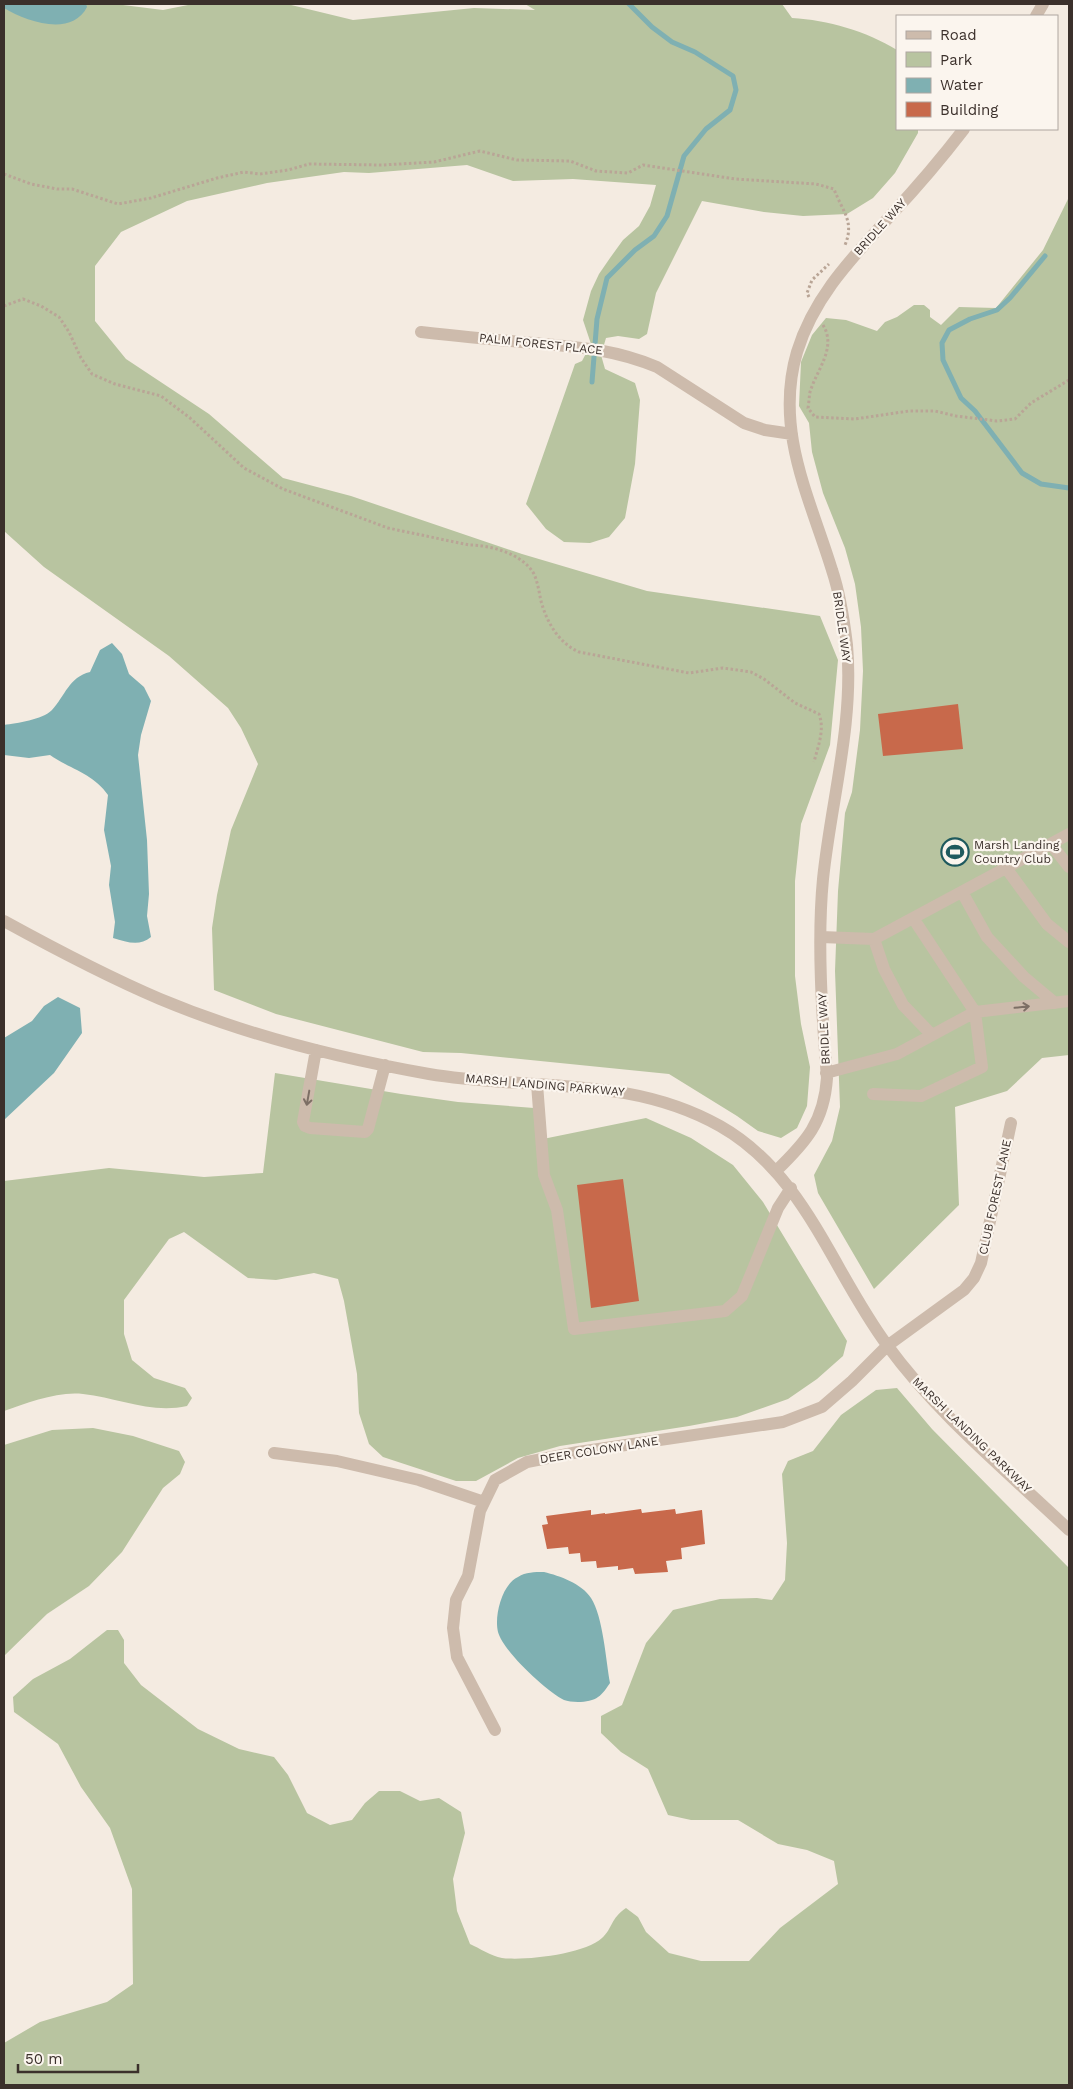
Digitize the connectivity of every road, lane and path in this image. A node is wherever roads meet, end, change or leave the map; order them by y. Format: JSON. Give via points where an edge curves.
{"nodes":[{"id":1,"x":1043,"y":4,"type":"edge"},
{"id":2,"x":1037,"y":15,"type":"edge"},
{"id":3,"x":963,"y":130,"type":"edge"},
{"id":4,"x":4,"y":174,"type":"edge"},
{"id":5,"x":716,"y":177,"type":"dead end"},
{"id":6,"x":4,"y":306,"type":"edge"},
{"id":7,"x":421,"y":332,"type":"dead end"},
{"id":8,"x":1069,"y":380,"type":"edge"},
{"id":9,"x":956,"y":416,"type":"dead end"},
{"id":10,"x":792,"y":434,"type":"junction"},
{"id":11,"x":814,"y":762,"type":"dead end"},
{"id":12,"x":1069,"y":834,"type":"edge"},
{"id":13,"x":1052,"y":844,"type":"junction"},
{"id":14,"x":1069,"y":867,"type":"edge"},
{"id":15,"x":1006,"y":868,"type":"junction"},
{"id":16,"x":962,"y":892,"type":"junction"},
{"id":17,"x":913,"y":918,"type":"junction"},
{"id":18,"x":4,"y":920,"type":"edge"},
{"id":19,"x":821,"y":937,"type":"junction"},
{"id":20,"x":874,"y":939,"type":"junction"},
{"id":21,"x":1069,"y":942,"type":"edge"},
{"id":22,"x":1069,"y":1001,"type":"edge"},
{"id":23,"x":1054,"y":1003,"type":"junction"},
{"id":24,"x":976,"y":1012,"type":"junction"},
{"id":25,"x":932,"y":1035,"type":"junction"},
{"id":26,"x":316,"y":1050,"type":"junction"},
{"id":27,"x":385,"y":1065,"type":"junction"},
{"id":28,"x":826,"y":1073,"type":"junction"},
{"id":29,"x":537,"y":1084,"type":"junction"},
{"id":30,"x":873,"y":1094,"type":"dead end"},
{"id":31,"x":1011,"y":1123,"type":"dead end"},
{"id":32,"x":776,"y":1171,"type":"junction"},
{"id":33,"x":790,"y":1188,"type":"junction"},
{"id":34,"x":887,"y":1346,"type":"junction"},
{"id":35,"x":274,"y":1453,"type":"dead end"},
{"id":36,"x":484,"y":1502,"type":"junction"},
{"id":37,"x":1069,"y":1530,"type":"edge"},
{"id":38,"x":495,"y":1730,"type":"dead end"}],
"edges":[{"from":1,"to":2,"type":"street"},
{"from":3,"to":10,"type":"street","name":"BRIDLE WAY","via":[[935,167],[838,273],[821,297],[807,324],[794,367],[789,396]]},
{"from":4,"to":5,"type":"path","via":[[30,184],[72,189],[118,204],[244,172],[260,174],[309,164],[434,162],[480,151],[518,160],[570,162],[596,171],[619,174],[643,165]]},
{"from":6,"to":11,"type":"path","via":[[23,299],[59,317],[92,374],[115,384],[161,396],[244,468],[283,489],[388,528],[483,545],[527,564],[534,574],[544,612],[567,646],[580,652],[689,672],[722,668],[751,672],[764,679],[795,703],[819,714],[822,730]]},
{"from":7,"to":10,"type":"street","name":"PALM FOREST PLACE","via":[[571,345],[642,361],[657,367],[744,423]]},
{"from":8,"to":9,"type":"path","via":[[1031,403],[1015,419],[998,421]]},
{"from":10,"to":19,"type":"street","name":"BRIDLE WAY","via":[[804,493],[833,572],[847,644],[847,722],[823,880]]},
{"from":12,"to":13,"type":"street"},
{"from":13,"to":14,"type":"street"},
{"from":13,"to":15,"type":"street"},
{"from":15,"to":16,"type":"street"},
{"from":15,"to":21,"type":"street","via":[[1046,924]]},
{"from":16,"to":17,"type":"street"},
{"from":16,"to":23,"type":"street","via":[[987,936],[1024,977]]},
{"from":17,"to":20,"type":"street"},
{"from":17,"to":24,"type":"street"},
{"from":18,"to":26,"type":"street","name":"MARSH LANDING PARKWAY","via":[[103,974],[163,1000],[224,1024]]},
{"from":19,"to":20,"type":"street"},
{"from":19,"to":28,"type":"street","name":"BRIDLE WAY"},
{"from":20,"to":25,"type":"street","via":[[884,969],[903,1005]]},
{"from":22,"to":23,"type":"street"},
{"from":24,"to":23,"type":"street","one_way":true},
{"from":24,"to":25,"type":"street"},
{"from":24,"to":30,"type":"street","via":[[982,1068],[921,1096]]},
{"from":25,"to":28,"type":"street","via":[[897,1054]]},
{"from":26,"to":27,"type":"street","name":"MARSH LANDING PARKWAY"},
{"from":26,"to":27,"type":"street","one_way":true,"via":[[303,1122],[310,1128],[365,1132]]},
{"from":27,"to":29,"type":"street","name":"MARSH LANDING PARKWAY","via":[[474,1080]]},
{"from":28,"to":32,"type":"street","name":"BRIDLE WAY","via":[[825,1096],[811,1134]]},
{"from":29,"to":32,"type":"street","name":"MARSH LANDING PARKWAY","via":[[592,1087],[663,1100],[722,1127]]},
{"from":29,"to":33,"type":"street","via":[[544,1175],[557,1210],[574,1329],[725,1311],[742,1296],[778,1208]]},
{"from":31,"to":34,"type":"street","name":"CLUB FOREST LANE","via":[[982,1263],[974,1278],[964,1290]]},
{"from":32,"to":33,"type":"street","name":"MARSH LANDING PARKWAY"},
{"from":33,"to":34,"type":"street","name":"MARSH LANDING PARKWAY","via":[[809,1214]]},
{"from":34,"to":36,"type":"street","name":"DEER COLONY LANE","via":[[822,1407],[783,1422],[527,1462],[495,1480]]},
{"from":34,"to":37,"type":"street","name":"MARSH LANDING PARKWAY","via":[[943,1410]]},
{"from":35,"to":36,"type":"street","via":[[337,1461],[419,1480]]},
{"from":36,"to":38,"type":"street","name":"DEER COLONY LANE","via":[[468,1576],[456,1600],[454,1628],[457,1657]]}]}
